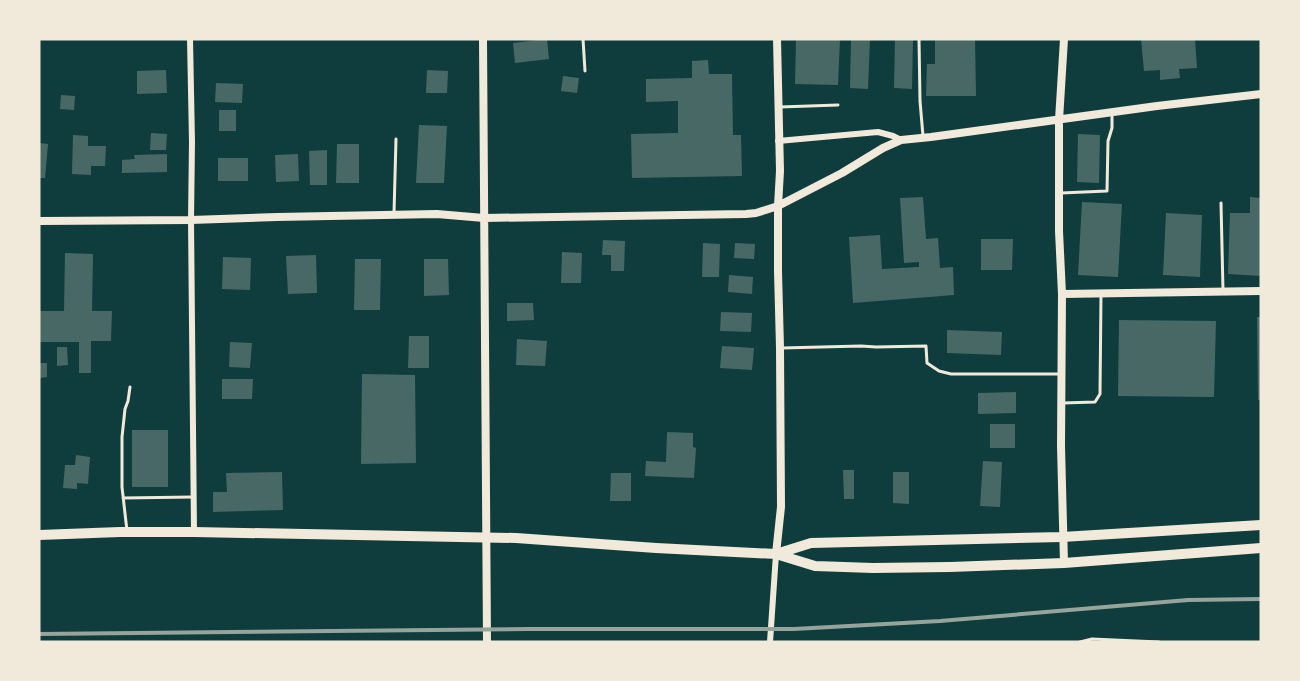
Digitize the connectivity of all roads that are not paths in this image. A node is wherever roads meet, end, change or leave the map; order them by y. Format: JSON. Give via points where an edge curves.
{"nodes":[{"id":1,"x":190,"y":39,"type":"edge"},
{"id":2,"x":483,"y":39,"type":"edge"},
{"id":3,"x":583,"y":39,"type":"edge"},
{"id":4,"x":777,"y":39,"type":"edge"},
{"id":5,"x":919,"y":39,"type":"edge"},
{"id":6,"x":1064,"y":39,"type":"edge"},
{"id":7,"x":585,"y":71,"type":"dead end"},
{"id":8,"x":1261,"y":94,"type":"edge"},
{"id":9,"x":838,"y":105,"type":"dead end"},
{"id":10,"x":778,"y":107,"type":"junction"},
{"id":11,"x":1112,"y":112,"type":"junction"},
{"id":12,"x":1059,"y":120,"type":"junction"},
{"id":13,"x":923,"y":138,"type":"junction"},
{"id":14,"x":396,"y":139,"type":"dead end"},
{"id":15,"x":901,"y":140,"type":"junction"},
{"id":16,"x":778,"y":141,"type":"junction"},
{"id":17,"x":1059,"y":193,"type":"junction"},
{"id":18,"x":1221,"y":203,"type":"dead end"},
{"id":19,"x":778,"y":206,"type":"junction"},
{"id":20,"x":394,"y":215,"type":"junction"},
{"id":21,"x":484,"y":218,"type":"junction"},
{"id":22,"x":190,"y":220,"type":"junction"},
{"id":23,"x":39,"y":221,"type":"edge"},
{"id":24,"x":1223,"y":291,"type":"junction"},
{"id":25,"x":1261,"y":291,"type":"edge"},
{"id":26,"x":1101,"y":293,"type":"junction"},
{"id":27,"x":1062,"y":294,"type":"junction"},
{"id":28,"x":780,"y":348,"type":"junction"},
{"id":29,"x":1062,"y":374,"type":"junction"},
{"id":30,"x":130,"y":387,"type":"dead end"},
{"id":31,"x":1062,"y":403,"type":"junction"},
{"id":32,"x":193,"y":497,"type":"junction"},
{"id":33,"x":123,"y":498,"type":"junction"},
{"id":34,"x":1261,"y":525,"type":"edge"},
{"id":35,"x":127,"y":532,"type":"junction"},
{"id":36,"x":194,"y":532,"type":"junction"},
{"id":37,"x":39,"y":535,"type":"edge"},
{"id":38,"x":1062,"y":537,"type":"junction"},
{"id":39,"x":487,"y":538,"type":"junction"},
{"id":40,"x":1261,"y":548,"type":"edge"},
{"id":41,"x":776,"y":554,"type":"junction"},
{"id":42,"x":1064,"y":563,"type":"junction"},
{"id":43,"x":487,"y":642,"type":"edge"},
{"id":44,"x":770,"y":642,"type":"edge"},
{"id":45,"x":1080,"y":642,"type":"edge"},
{"id":46,"x":1159,"y":642,"type":"edge"}],
"edges":[{"from":1,"to":22,"type":"street"},
{"from":2,"to":21,"type":"street"},
{"from":3,"to":7,"type":"lane"},
{"from":4,"to":10,"type":"street"},
{"from":5,"to":13,"type":"lane"},
{"from":6,"to":12,"type":"street"},
{"from":8,"to":11,"type":"street"},
{"from":9,"to":10,"type":"lane"},
{"from":10,"to":16,"type":"street"},
{"from":11,"to":12,"type":"street"},
{"from":11,"to":17,"type":"lane","via":[[1107,141],[1107,191]]},
{"from":12,"to":13,"type":"street"},
{"from":12,"to":17,"type":"street"},
{"from":13,"to":15,"type":"street"},
{"from":14,"to":20,"type":"lane"},
{"from":15,"to":16,"type":"street","via":[[878,132]]},
{"from":15,"to":19,"type":"street"},
{"from":16,"to":19,"type":"street"},
{"from":17,"to":27,"type":"street"},
{"from":18,"to":24,"type":"lane"},
{"from":19,"to":21,"type":"street","via":[[746,214]]},
{"from":19,"to":28,"type":"street"},
{"from":20,"to":21,"type":"street"},
{"from":20,"to":22,"type":"street"},
{"from":21,"to":39,"type":"street"},
{"from":22,"to":23,"type":"street"},
{"from":22,"to":32,"type":"street"},
{"from":24,"to":25,"type":"street"},
{"from":24,"to":26,"type":"street"},
{"from":26,"to":27,"type":"street"},
{"from":26,"to":31,"type":"lane","via":[[1100,394],[1095,402]]},
{"from":27,"to":29,"type":"street"},
{"from":28,"to":29,"type":"lane","via":[[926,346],[927,363],[951,374]]},
{"from":28,"to":41,"type":"street","via":[[781,507]]},
{"from":29,"to":31,"type":"street"},
{"from":30,"to":33,"type":"lane","via":[[122,437]]},
{"from":31,"to":38,"type":"street"},
{"from":32,"to":33,"type":"lane"},
{"from":32,"to":36,"type":"street"},
{"from":33,"to":35,"type":"lane"},
{"from":34,"to":38,"type":"highway"},
{"from":35,"to":36,"type":"highway"},
{"from":35,"to":37,"type":"highway"},
{"from":36,"to":39,"type":"highway"},
{"from":38,"to":41,"type":"highway","via":[[812,543]]},
{"from":38,"to":42,"type":"street"},
{"from":39,"to":41,"type":"highway"},
{"from":39,"to":43,"type":"street"},
{"from":40,"to":42,"type":"highway"},
{"from":41,"to":42,"type":"highway","via":[[815,566]]},
{"from":41,"to":44,"type":"street"},
{"from":45,"to":46,"type":"lane"}]}
